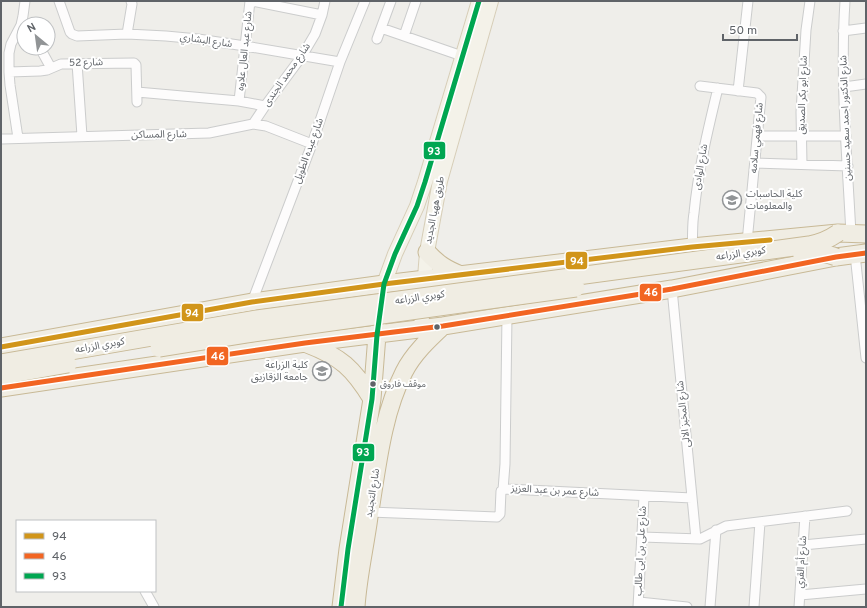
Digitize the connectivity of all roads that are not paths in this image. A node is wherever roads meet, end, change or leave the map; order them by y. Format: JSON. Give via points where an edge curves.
{"nodes":[{"id":1,"x":25,"y":1,"type":"edge"},
{"id":2,"x":59,"y":1,"type":"edge"},
{"id":3,"x":130,"y":1,"type":"edge"},
{"id":4,"x":251,"y":1,"type":"edge"},
{"id":5,"x":325,"y":1,"type":"edge"},
{"id":6,"x":365,"y":1,"type":"edge"},
{"id":7,"x":391,"y":1,"type":"edge"},
{"id":8,"x":416,"y":1,"type":"edge"},
{"id":9,"x":479,"y":1,"type":"edge"},
{"id":10,"x":491,"y":1,"type":"edge"},
{"id":11,"x":748,"y":1,"type":"edge"},
{"id":12,"x":810,"y":1,"type":"edge"},
{"id":13,"x":845,"y":1,"type":"edge"},
{"id":14,"x":286,"y":4,"type":"edge"},
{"id":15,"x":322,"y":15,"type":"junction"},
{"id":16,"x":25,"y":16,"type":"edge"},
{"id":17,"x":381,"y":28,"type":"junction"},
{"id":18,"x":866,"y":28,"type":"edge"},
{"id":19,"x":843,"y":31,"type":"junction"},
{"id":20,"x":16,"y":33,"type":"edge"},
{"id":21,"x":127,"y":34,"type":"junction"},
{"id":22,"x":404,"y":36,"type":"junction"},
{"id":23,"x":377,"y":39,"type":"dead end"},
{"id":24,"x":245,"y":46,"type":"junction"},
{"id":25,"x":44,"y":56,"type":"edge"},
{"id":26,"x":302,"y":56,"type":"junction"},
{"id":27,"x":462,"y":56,"type":"junction"},
{"id":28,"x":340,"y":62,"type":"junction"},
{"id":29,"x":77,"y":63,"type":"junction"},
{"id":30,"x":51,"y":68,"type":"junction"},
{"id":31,"x":9,"y":72,"type":"junction"},
{"id":32,"x":866,"y":84,"type":"edge"},
{"id":33,"x":700,"y":86,"type":"dead end"},
{"id":34,"x":844,"y":87,"type":"junction"},
{"id":35,"x":718,"y":88,"type":"junction"},
{"id":36,"x":738,"y":90,"type":"junction"},
{"id":37,"x":137,"y":92,"type":"junction"},
{"id":38,"x":239,"y":100,"type":"junction"},
{"id":39,"x":137,"y":102,"type":"dead end"},
{"id":40,"x":265,"y":106,"type":"junction"},
{"id":41,"x":253,"y":124,"type":"junction"},
{"id":42,"x":82,"y":136,"type":"junction"},
{"id":43,"x":758,"y":136,"type":"junction"},
{"id":44,"x":802,"y":136,"type":"junction"},
{"id":45,"x":846,"y":136,"type":"junction"},
{"id":46,"x":18,"y":138,"type":"junction"},
{"id":47,"x":1,"y":139,"type":"edge"},
{"id":48,"x":312,"y":144,"type":"junction"},
{"id":49,"x":755,"y":163,"type":"junction"},
{"id":50,"x":802,"y":164,"type":"junction"},
{"id":51,"x":848,"y":166,"type":"junction"},
{"id":52,"x":851,"y":234,"type":"edge"},
{"id":53,"x":747,"y":242,"type":"junction"},
{"id":54,"x":692,"y":247,"type":"junction"},
{"id":55,"x":427,"y":252,"type":"junction"},
{"id":56,"x":861,"y":253,"type":"edge"},
{"id":57,"x":836,"y":257,"type":"junction"},
{"id":58,"x":462,"y":275,"type":"junction"},
{"id":59,"x":424,"y":280,"type":"junction"},
{"id":60,"x":384,"y":284,"type":"junction"},
{"id":61,"x":672,"y":289,"type":"junction"},
{"id":62,"x":252,"y":302,"type":"junction"},
{"id":63,"x":507,"y":315,"type":"junction"},
{"id":64,"x":443,"y":326,"type":"junction"},
{"id":65,"x":421,"y":329,"type":"junction"},
{"id":66,"x":377,"y":335,"type":"junction"},
{"id":67,"x":305,"y":343,"type":"junction"},
{"id":68,"x":1,"y":347,"type":"edge"},
{"id":69,"x":866,"y":358,"type":"edge"},
{"id":70,"x":1,"y":363,"type":"edge"},
{"id":71,"x":1,"y":376,"type":"edge"},
{"id":72,"x":374,"y":380,"type":"junction"},
{"id":73,"x":400,"y":382,"type":"junction"},
{"id":74,"x":1,"y":388,"type":"edge"},
{"id":75,"x":372,"y":399,"type":"junction"},
{"id":76,"x":503,"y":490,"type":"junction"},
{"id":77,"x":644,"y":496,"type":"junction"},
{"id":78,"x":692,"y":498,"type":"junction"},
{"id":79,"x":847,"y":511,"type":"dead end"},
{"id":80,"x":370,"y":512,"type":"junction"},
{"id":81,"x":805,"y":516,"type":"junction"},
{"id":82,"x":760,"y":522,"type":"junction"},
{"id":83,"x":716,"y":530,"type":"junction"},
{"id":84,"x":642,"y":537,"type":"junction"},
{"id":85,"x":696,"y":539,"type":"junction"},
{"id":86,"x":866,"y":539,"type":"edge"},
{"id":87,"x":803,"y":545,"type":"junction"},
{"id":88,"x":866,"y":589,"type":"edge"},
{"id":89,"x":146,"y":592,"type":"edge"},
{"id":90,"x":800,"y":595,"type":"junction"},
{"id":91,"x":638,"y":604,"type":"edge"},
{"id":92,"x":154,"y":607,"type":"edge"},
{"id":93,"x":341,"y":607,"type":"edge"},
{"id":94,"x":356,"y":607,"type":"edge"},
{"id":95,"x":686,"y":607,"type":"edge"},
{"id":96,"x":710,"y":607,"type":"edge"},
{"id":97,"x":754,"y":607,"type":"edge"},
{"id":98,"x":799,"y":607,"type":"edge"}],
"edges":[{"from":1,"to":16,"type":"street"},
{"from":2,"to":21,"type":"street","name":"شارع البشاري","via":[[72,34]]},
{"from":3,"to":21,"type":"street","via":[[132,4]]},
{"from":4,"to":14,"type":"street"},
{"from":4,"to":24,"type":"street","name":"شارع عبد العال علاوه"},
{"from":5,"to":15,"type":"street","name":"شارع محمد الجندى"},
{"from":6,"to":28,"type":"street","name":"شارع عبده الطويل"},
{"from":7,"to":17,"type":"street"},
{"from":8,"to":22,"type":"street"},
{"from":9,"to":27,"type":"main road","name":"طريق ههيا الجديد"},
{"from":10,"to":55,"type":"main road","name":"طريق ههيا الجديد","via":[[440,182]]},
{"from":11,"to":36,"type":"street"},
{"from":12,"to":44,"type":"street","name":"شارع ابو بكر الصديق","via":[[801,112]]},
{"from":13,"to":19,"type":"street","name":"شارع الدكتور احمد سعيد حسنين"},
{"from":14,"to":15,"type":"street"},
{"from":15,"to":26,"type":"street","name":"شارع محمد الجندى","via":[[315,34]]},
{"from":17,"to":22,"type":"street"},
{"from":17,"to":23,"type":"street"},
{"from":18,"to":19,"type":"street"},
{"from":19,"to":34,"type":"street","name":"شارع الدكتور احمد سعيد حسنين"},
{"from":20,"to":31,"type":"street","via":[[10,44]]},
{"from":21,"to":24,"type":"street","name":"شارع البشاري","via":[[198,39]]},
{"from":22,"to":27,"type":"street"},
{"from":24,"to":26,"type":"street","name":"شارع البشاري"},
{"from":24,"to":38,"type":"street","name":"شارع عبد العال علاوه"},
{"from":25,"to":30,"type":"street"},
{"from":26,"to":28,"type":"street","name":"شارع البشاري"},
{"from":26,"to":40,"type":"street","name":"شارع محمد الجندى"},
{"from":27,"to":60,"type":"main road","name":"طريق ههيا الجديد","via":[[417,206]]},
{"from":28,"to":48,"type":"street","name":"شارع عبده الطويل"},
{"from":29,"to":30,"type":"street","name":"شارع 52","via":[[61,64]]},
{"from":29,"to":37,"type":"street","name":"شارع 52","via":[[134,63]]},
{"from":29,"to":42,"type":"street"},
{"from":30,"to":31,"type":"street","name":"شارع 52"},
{"from":31,"to":46,"type":"street"},
{"from":32,"to":34,"type":"street"},
{"from":33,"to":35,"type":"street","name":"شارع فهمي سلامه"},
{"from":34,"to":45,"type":"street","name":"شارع الدكتور احمد سعيد حسنين"},
{"from":35,"to":36,"type":"street","name":"شارع فهمي سلامه"},
{"from":35,"to":54,"type":"street","name":"شارع الوادى","via":[[698,180]]},
{"from":36,"to":43,"type":"street","name":"شارع فهمي سلامه","via":[[757,93],[761,97]]},
{"from":37,"to":38,"type":"street"},
{"from":37,"to":39,"type":"street","name":"شارع 52"},
{"from":38,"to":40,"type":"street"},
{"from":40,"to":41,"type":"street","name":"شارع محمد الجندى"},
{"from":41,"to":42,"type":"street","name":"شارع المساكن","via":[[209,133]]},
{"from":41,"to":48,"type":"street","name":"شارع المساكن","via":[[266,126]]},
{"from":42,"to":46,"type":"street","name":"شارع المساكن"},
{"from":43,"to":44,"type":"street"},
{"from":43,"to":49,"type":"street","name":"شارع فهمي سلامه"},
{"from":44,"to":45,"type":"street"},
{"from":44,"to":50,"type":"street","name":"شارع ابو بكر الصديق"},
{"from":45,"to":51,"type":"street","name":"شارع الدكتور احمد سعيد حسنين"},
{"from":46,"to":47,"type":"street","name":"شارع المساكن"},
{"from":48,"to":62,"type":"street","name":"شارع عبده الطويل"},
{"from":49,"to":50,"type":"street"},
{"from":49,"to":53,"type":"street","name":"شارع فهمي سلامه"},
{"from":50,"to":51,"type":"street"},
{"from":51,"to":52,"type":"street","name":"شارع الدكتور احمد سعيد حسنين"},
{"from":52,"to":53,"type":"highway"},
{"from":52,"to":70,"type":"highway","name":"كوبري الزراعه","bridge":true,"via":[[809,245],[257,319]]},
{"from":53,"to":54,"type":"highway"},
{"from":54,"to":58,"type":"highway"},
{"from":55,"to":58,"type":"highway","via":[[448,270]]},
{"from":55,"to":59,"type":"main road","name":"طريق ههيا الجديد"},
{"from":56,"to":57,"type":"highway"},
{"from":56,"to":69,"type":"street"},
{"from":57,"to":61,"type":"highway"},
{"from":57,"to":71,"type":"highway","name":"كوبري الزراعه","bridge":true,"via":[[821,253],[254,333]]},
{"from":58,"to":59,"type":"highway"},
{"from":59,"to":60,"type":"highway"},
{"from":59,"to":65,"type":"main road","name":"طريق ههيا الجديد"},
{"from":60,"to":62,"type":"highway"},
{"from":60,"to":66,"type":"main road","name":"طريق ههيا الجديد"},
{"from":61,"to":63,"type":"highway"},
{"from":61,"to":78,"type":"street","name":"شارع المخبز الالى"},
{"from":62,"to":68,"type":"highway"},
{"from":63,"to":64,"type":"highway"},
{"from":63,"to":76,"type":"street"},
{"from":64,"to":65,"type":"highway"},
{"from":64,"to":73,"type":"highway","name":"شارع التجنيد","via":[[422,346]]},
{"from":65,"to":66,"type":"highway"},
{"from":66,"to":67,"type":"highway"},
{"from":66,"to":72,"type":"highway","name":"شارع التجنيد"},
{"from":67,"to":74,"type":"highway"},
{"from":67,"to":75,"type":"highway","via":[[338,358],[351,369]]},
{"from":72,"to":73,"type":"highway","via":[[383,377]]},
{"from":72,"to":75,"type":"highway","name":"شارع التجنيد"},
{"from":73,"to":80,"type":"highway","name":"شارع التجنيد","via":[[384,430]]},
{"from":75,"to":93,"type":"highway","name":"شارع التجنيد"},
{"from":76,"to":77,"type":"street","name":"شارع عمر بن عبد العزيز"},
{"from":76,"to":80,"type":"street","name":"شارع عمر بن عبد العزيز","via":[[500,514],[497,517]]},
{"from":77,"to":78,"type":"street","name":"شارع عمر بن عبد العزيز"},
{"from":77,"to":84,"type":"street","name":"شارع على بن ابى طالب"},
{"from":78,"to":85,"type":"street","name":"شارع المخبز الالى"},
{"from":79,"to":81,"type":"street"},
{"from":80,"to":94,"type":"highway","name":"شارع التجنيد"},
{"from":81,"to":82,"type":"street"},
{"from":81,"to":87,"type":"street","name":"شارع أم القري"},
{"from":82,"to":83,"type":"street","via":[[726,526]]},
{"from":82,"to":97,"type":"street"},
{"from":83,"to":85,"type":"street"},
{"from":83,"to":96,"type":"street"},
{"from":84,"to":85,"type":"street"},
{"from":84,"to":91,"type":"street","name":"شارع على بن ابى طالب"},
{"from":86,"to":87,"type":"street"},
{"from":87,"to":90,"type":"street","name":"شارع أم القري"},
{"from":88,"to":90,"type":"street"},
{"from":89,"to":92,"type":"street"},
{"from":90,"to":98,"type":"street","name":"شارع أم القري"},
{"from":91,"to":95,"type":"street"}]}
